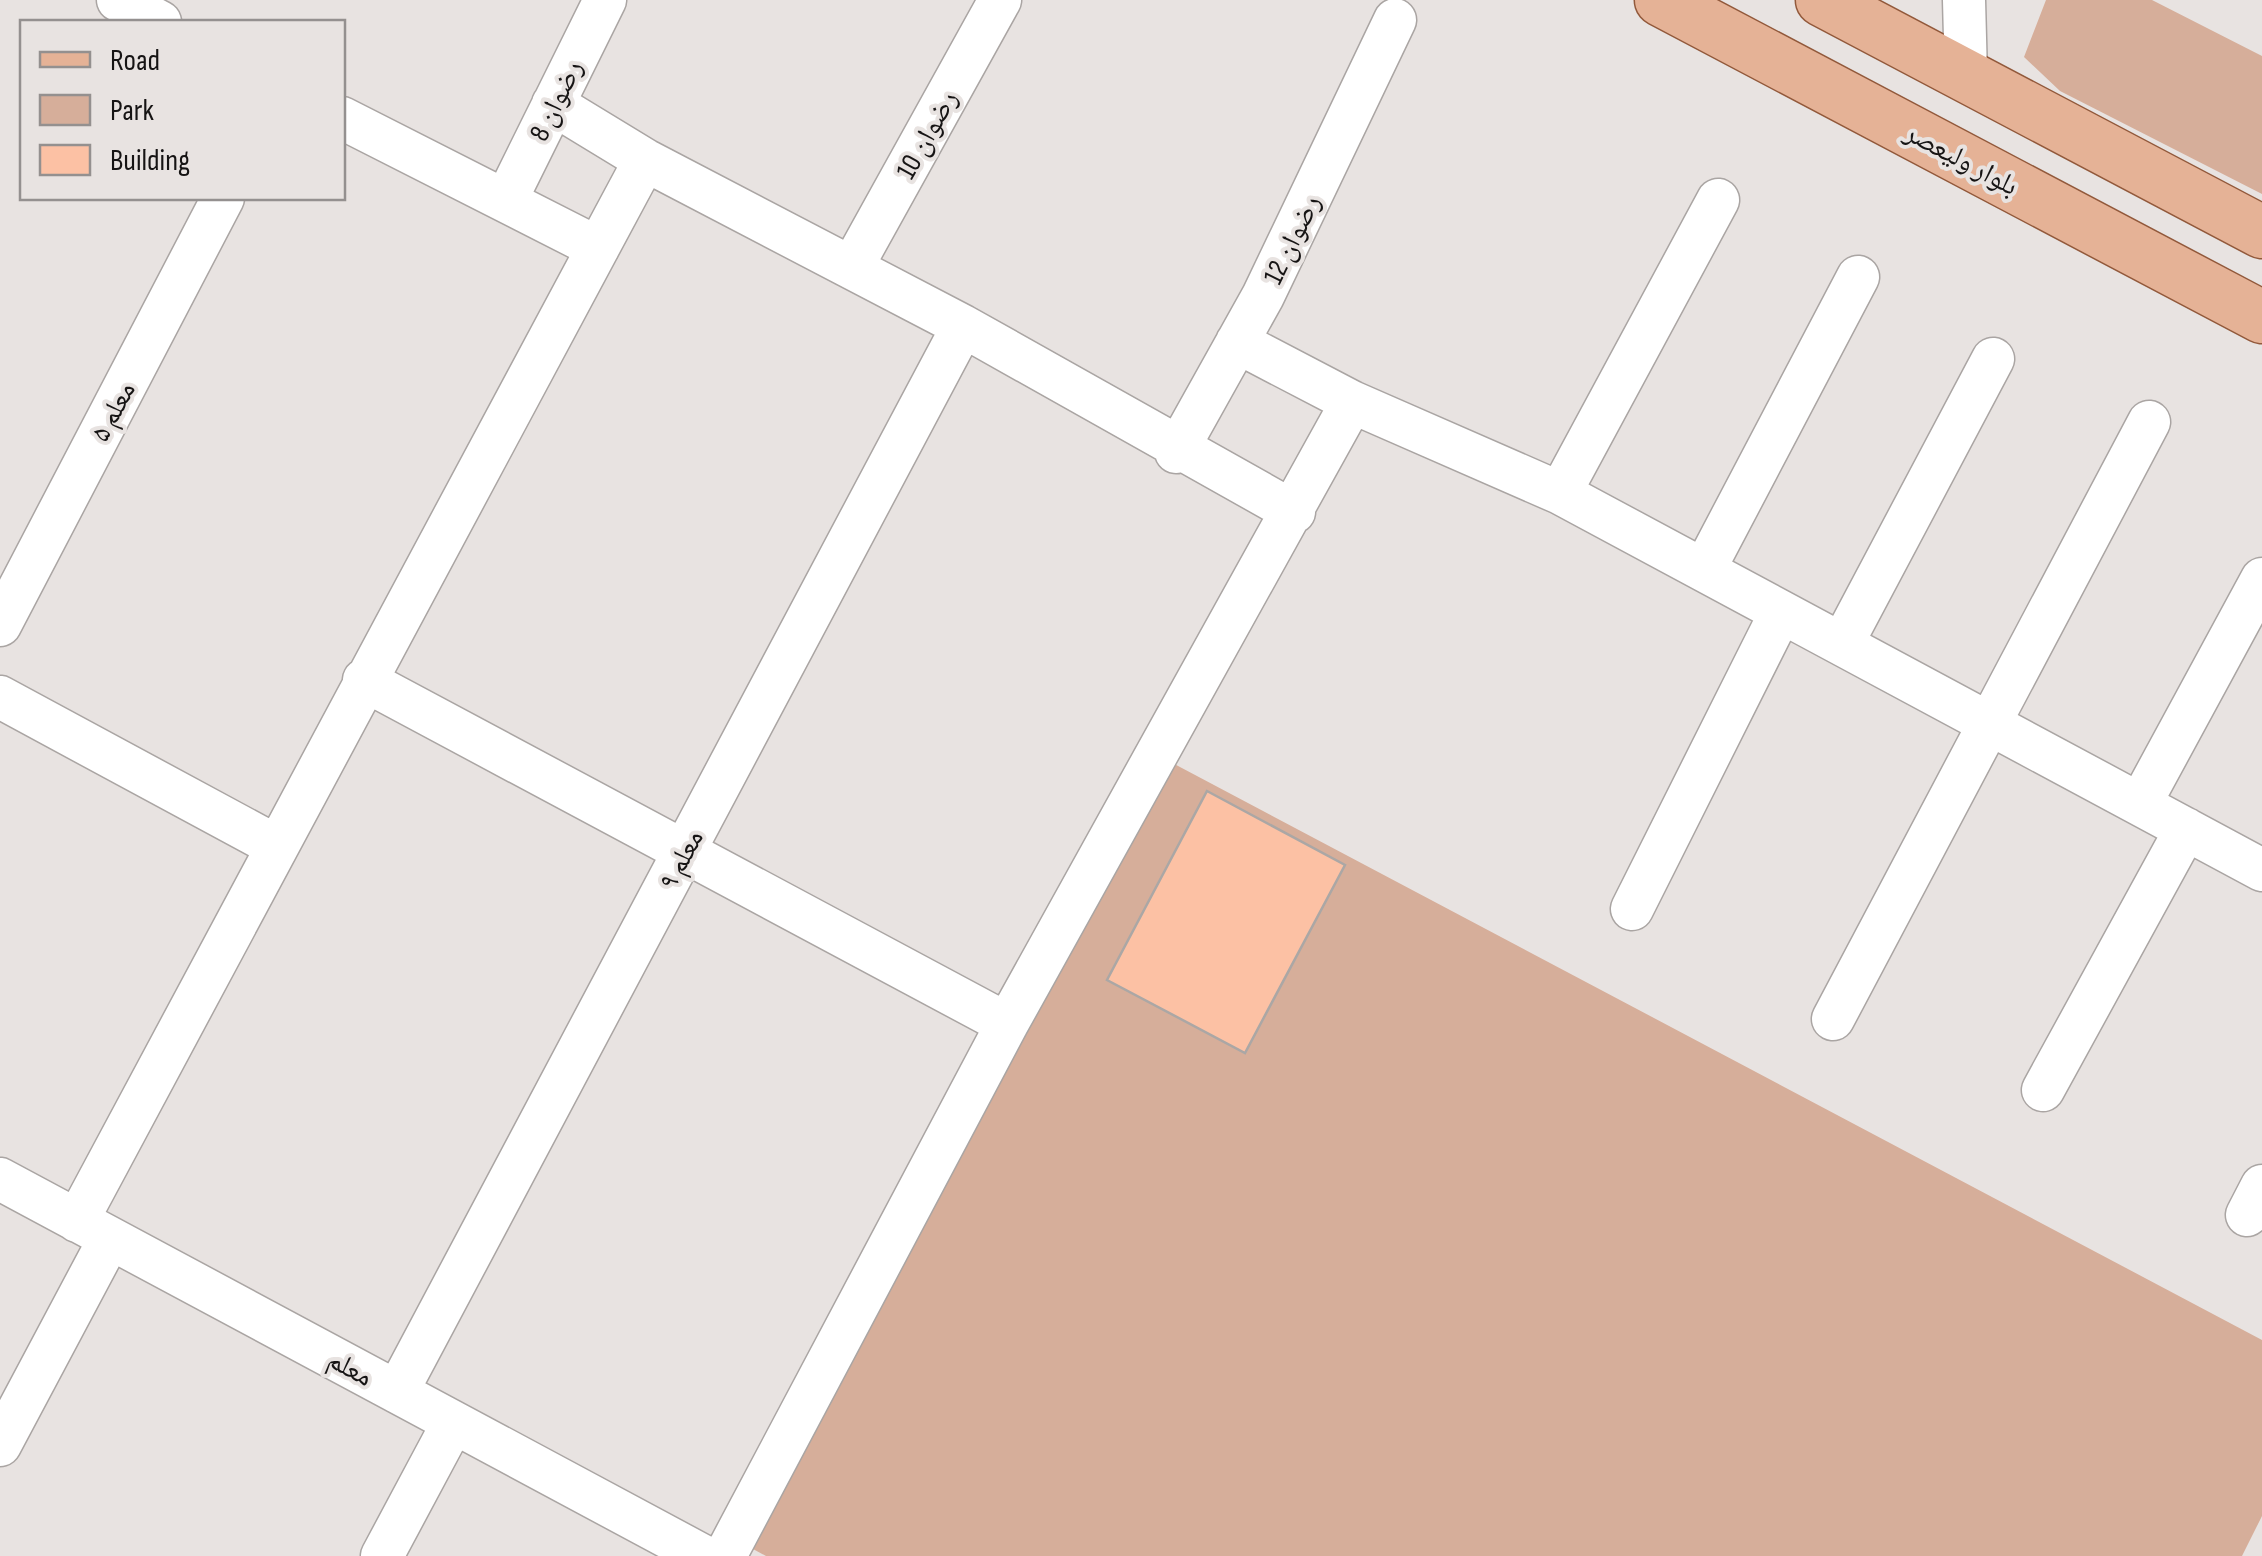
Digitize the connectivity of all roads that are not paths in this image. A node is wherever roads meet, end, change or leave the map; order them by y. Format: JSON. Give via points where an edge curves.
{"nodes":[{"id":1,"x":118,"y":0,"type":"edge"},
{"id":2,"x":605,"y":0,"type":"edge"},
{"id":3,"x":1000,"y":0,"type":"edge"},
{"id":4,"x":1662,"y":0,"type":"edge"},
{"id":5,"x":1964,"y":0,"type":"edge"},
{"id":6,"x":1843,"y":4,"type":"edge"},
{"id":7,"x":156,"y":20,"type":"edge"},
{"id":8,"x":1395,"y":20,"type":"dead end"},
{"id":9,"x":1914,"y":48,"type":"junction"},
{"id":10,"x":1966,"y":76,"type":"junction"},
{"id":11,"x":553,"y":104,"type":"junction"},
{"id":12,"x":1879,"y":114,"type":"junction"},
{"id":13,"x":345,"y":120,"type":"edge"},
{"id":14,"x":645,"y":160,"type":"junction"},
{"id":15,"x":222,"y":200,"type":"edge"},
{"id":16,"x":506,"y":200,"type":"junction"},
{"id":17,"x":1718,"y":200,"type":"dead end"},
{"id":18,"x":2262,"y":232,"type":"edge"},
{"id":19,"x":598,"y":248,"type":"junction"},
{"id":20,"x":852,"y":267,"type":"junction"},
{"id":21,"x":1858,"y":277,"type":"dead end"},
{"id":22,"x":2262,"y":317,"type":"edge"},
{"id":23,"x":963,"y":326,"type":"junction"},
{"id":24,"x":1237,"y":342,"type":"junction"},
{"id":25,"x":1994,"y":359,"type":"dead end"},
{"id":26,"x":1352,"y":402,"type":"junction"},
{"id":27,"x":2150,"y":422,"type":"dead end"},
{"id":28,"x":1178,"y":450,"type":"junction"},
{"id":29,"x":1560,"y":493,"type":"junction"},
{"id":30,"x":1294,"y":512,"type":"junction"},
{"id":31,"x":1704,"y":570,"type":"junction"},
{"id":32,"x":2262,"y":580,"type":"edge"},
{"id":33,"x":1782,"y":612,"type":"junction"},
{"id":34,"x":0,"y":624,"type":"edge"},
{"id":35,"x":1842,"y":644,"type":"junction"},
{"id":36,"x":364,"y":680,"type":"junction"},
{"id":37,"x":0,"y":697,"type":"edge"},
{"id":38,"x":1992,"y":725,"type":"junction"},
{"id":39,"x":2140,"y":804,"type":"junction"},
{"id":40,"x":2186,"y":829,"type":"junction"},
{"id":41,"x":276,"y":846,"type":"junction"},
{"id":42,"x":684,"y":851,"type":"junction"},
{"id":43,"x":2262,"y":870,"type":"edge"},
{"id":44,"x":1632,"y":909,"type":"dead end"},
{"id":45,"x":1833,"y":1019,"type":"dead end"},
{"id":46,"x":1007,"y":1024,"type":"junction"},
{"id":47,"x":2044,"y":1090,"type":"dead end"},
{"id":48,"x":0,"y":1179,"type":"edge"},
{"id":49,"x":94,"y":1229,"type":"junction"},
{"id":50,"x":397,"y":1392,"type":"junction"},
{"id":51,"x":453,"y":1423,"type":"junction"},
{"id":52,"x":0,"y":1445,"type":"edge"},
{"id":53,"x":382,"y":1556,"type":"edge"},
{"id":54,"x":702,"y":1556,"type":"edge"},
{"id":55,"x":725,"y":1556,"type":"edge"}],
"edges":[{"from":1,"to":7,"type":"street"},
{"from":2,"to":11,"type":"street","name":"رضوان 8"},
{"from":3,"to":20,"type":"street","name":"رضوان 10"},
{"from":4,"to":12,"type":"main road","name":"بلوار ولیعصر"},
{"from":5,"to":10,"type":"street"},
{"from":6,"to":9,"type":"main road"},
{"from":8,"to":24,"type":"street","name":"رضوان 12"},
{"from":9,"to":10,"type":"main road"},
{"from":9,"to":12,"type":"main road"},
{"from":10,"to":18,"type":"main road"},
{"from":11,"to":14,"type":"street"},
{"from":11,"to":16,"type":"street","name":"رضوان 8"},
{"from":12,"to":22,"type":"main road","name":"بلوار ولیعصر"},
{"from":13,"to":16,"type":"street"},
{"from":14,"to":19,"type":"street"},
{"from":14,"to":20,"type":"street"},
{"from":15,"to":34,"type":"street","name":"معلم ۵"},
{"from":16,"to":19,"type":"street"},
{"from":17,"to":29,"type":"street"},
{"from":19,"to":36,"type":"street"},
{"from":20,"to":23,"type":"street"},
{"from":21,"to":31,"type":"street"},
{"from":23,"to":28,"type":"street"},
{"from":23,"to":42,"type":"street","name":"معلم ۹"},
{"from":24,"to":26,"type":"street"},
{"from":24,"to":28,"type":"street","name":"رضوان 12"},
{"from":25,"to":35,"type":"street"},
{"from":26,"to":29,"type":"street"},
{"from":26,"to":30,"type":"street"},
{"from":27,"to":38,"type":"street"},
{"from":28,"to":30,"type":"street"},
{"from":29,"to":31,"type":"street"},
{"from":30,"to":46,"type":"street"},
{"from":31,"to":33,"type":"street"},
{"from":32,"to":39,"type":"street"},
{"from":33,"to":35,"type":"street"},
{"from":33,"to":44,"type":"street"},
{"from":35,"to":38,"type":"street"},
{"from":36,"to":41,"type":"street"},
{"from":36,"to":42,"type":"street"},
{"from":37,"to":41,"type":"street"},
{"from":38,"to":39,"type":"street"},
{"from":38,"to":45,"type":"street"},
{"from":39,"to":40,"type":"street"},
{"from":40,"to":43,"type":"street"},
{"from":40,"to":47,"type":"street"},
{"from":41,"to":49,"type":"street"},
{"from":42,"to":46,"type":"street"},
{"from":42,"to":50,"type":"street","name":"معلم ۹"},
{"from":46,"to":55,"type":"street"},
{"from":48,"to":49,"type":"street","name":"معلم"},
{"from":49,"to":50,"type":"street","name":"معلم"},
{"from":49,"to":52,"type":"street"},
{"from":50,"to":51,"type":"street","name":"معلم"},
{"from":51,"to":53,"type":"street"},
{"from":51,"to":54,"type":"street","name":"معلم"}]}
